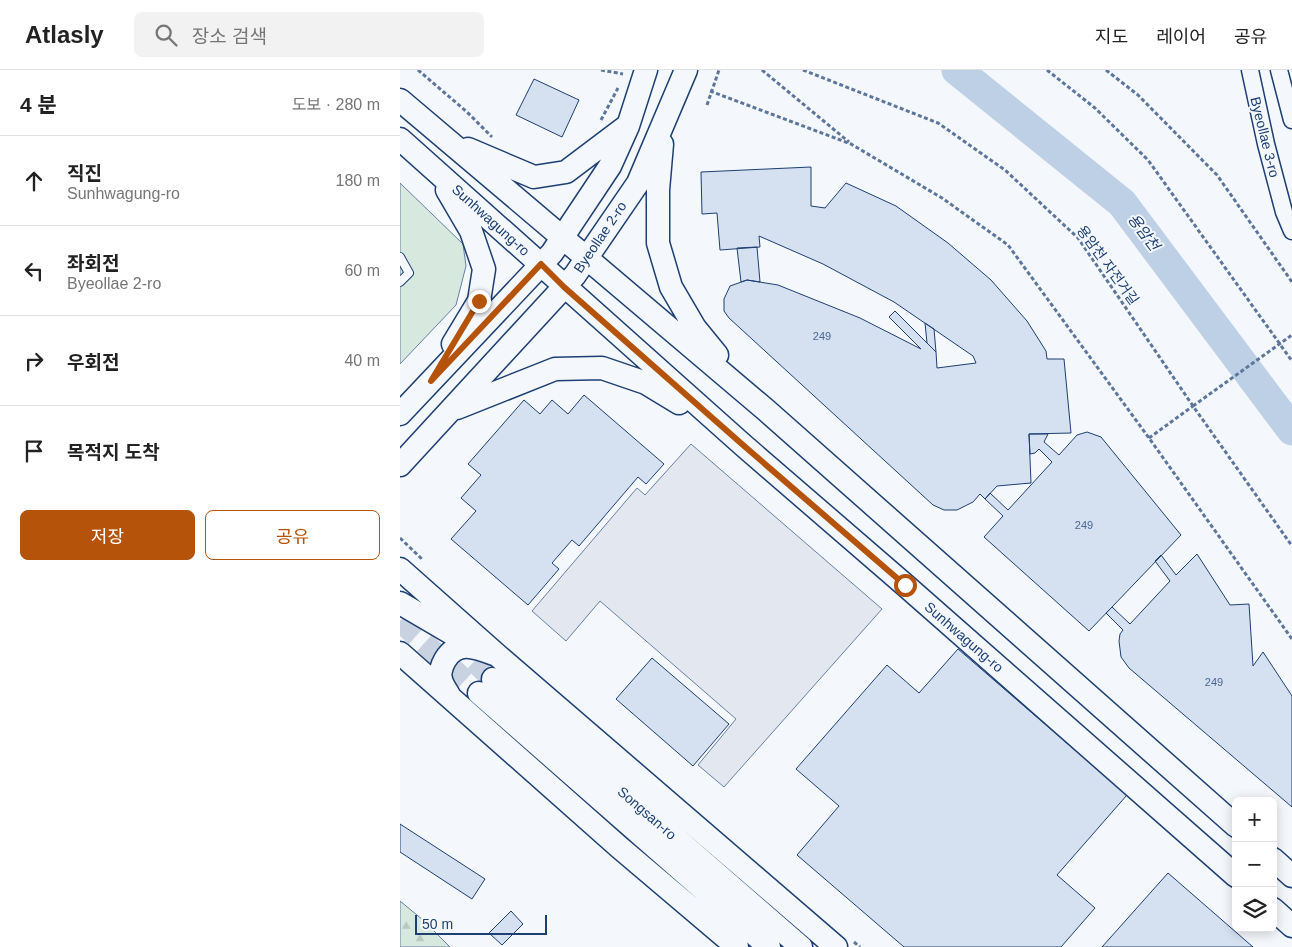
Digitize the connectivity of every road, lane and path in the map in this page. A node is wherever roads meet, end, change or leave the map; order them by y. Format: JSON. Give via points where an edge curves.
{"nodes":[{"id":1,"x":418,"y":70,"type":"edge"},
{"id":2,"x":601,"y":70,"type":"edge"},
{"id":3,"x":646,"y":70,"type":"edge"},
{"id":4,"x":719,"y":70,"type":"edge"},
{"id":5,"x":762,"y":70,"type":"edge"},
{"id":6,"x":803,"y":70,"type":"edge"},
{"id":7,"x":1046,"y":70,"type":"edge"},
{"id":8,"x":1106,"y":70,"type":"edge"},
{"id":9,"x":1250,"y":70,"type":"edge"},
{"id":10,"x":1279,"y":70,"type":"edge"},
{"id":11,"x":685,"y":72,"type":"edge"},
{"id":12,"x":710,"y":92,"type":"junction"},
{"id":13,"x":400,"y":100,"type":"edge"},
{"id":14,"x":707,"y":104,"type":"dead end"},
{"id":15,"x":1292,"y":120,"type":"edge"},
{"id":16,"x":664,"y":123,"type":"junction"},
{"id":17,"x":628,"y":126,"type":"junction"},
{"id":18,"x":596,"y":128,"type":"dead end"},
{"id":19,"x":400,"y":139,"type":"edge"},
{"id":20,"x":494,"y":139,"type":"dead end"},
{"id":21,"x":451,"y":142,"type":"junction"},
{"id":22,"x":851,"y":144,"type":"junction"},
{"id":23,"x":434,"y":170,"type":"junction"},
{"id":24,"x":1292,"y":231,"type":"edge"},
{"id":25,"x":562,"y":237,"type":"junction"},
{"id":26,"x":400,"y":256,"type":"edge"},
{"id":27,"x":586,"y":258,"type":"junction"},
{"id":28,"x":541,"y":264,"type":"junction"},
{"id":29,"x":400,"y":282,"type":"edge"},
{"id":30,"x":1292,"y":282,"type":"edge"},
{"id":31,"x":564,"y":287,"type":"junction"},
{"id":32,"x":1292,"y":335,"type":"edge"},
{"id":33,"x":1280,"y":345,"type":"junction"},
{"id":34,"x":1292,"y":361,"type":"edge"},
{"id":35,"x":431,"y":381,"type":"junction"},
{"id":36,"x":752,"y":399,"type":"junction"},
{"id":37,"x":1193,"y":406,"type":"junction"},
{"id":38,"x":451,"y":410,"type":"junction"},
{"id":39,"x":400,"y":414,"type":"edge"},
{"id":40,"x":727,"y":432,"type":"junction"},
{"id":41,"x":1149,"y":438,"type":"junction"},
{"id":42,"x":400,"y":465,"type":"edge"},
{"id":43,"x":1292,"y":546,"type":"edge"},
{"id":44,"x":400,"y":570,"type":"edge"},
{"id":45,"x":400,"y":603,"type":"edge"},
{"id":46,"x":1292,"y":639,"type":"edge"},
{"id":47,"x":487,"y":652,"type":"junction"},
{"id":48,"x":400,"y":653,"type":"edge"},
{"id":49,"x":453,"y":701,"type":"junction"},
{"id":50,"x":1232,"y":822,"type":"edge"},
{"id":51,"x":1277,"y":863,"type":"edge"},
{"id":52,"x":1232,"y":872,"type":"edge"},
{"id":53,"x":1292,"y":876,"type":"edge"},
{"id":54,"x":1277,"y":913,"type":"edge"},
{"id":55,"x":1292,"y":926,"type":"edge"},
{"id":56,"x":737,"y":947,"type":"edge"},
{"id":57,"x":770,"y":947,"type":"edge"},
{"id":58,"x":801,"y":947,"type":"edge"},
{"id":59,"x":836,"y":947,"type":"edge"}],
"edges":[{"from":1,"to":20,"type":"path"},
{"from":2,"to":18,"type":"path","via":[[623,74]]},
{"from":3,"to":17,"type":"street"},
{"from":4,"to":12,"type":"path"},
{"from":5,"to":22,"type":"path"},
{"from":6,"to":37,"type":"path","name":"용암천 자전거길","via":[[938,123],[1004,170],[1078,238]]},
{"from":7,"to":33,"type":"path","via":[[1094,108],[1148,160]]},
{"from":8,"to":30,"type":"path","via":[[1138,95],[1217,175]]},
{"from":9,"to":24,"type":"street","name":"Byeollae 3-ro","via":[[1266,144]]},
{"from":10,"to":15,"type":"street"},
{"from":11,"to":16,"type":"street","name":"Byeollae 2-ro"},
{"from":12,"to":14,"type":"path"},
{"from":12,"to":22,"type":"path"},
{"from":13,"to":21,"type":"street"},
{"from":16,"to":27,"type":"street","name":"Byeollae 2-ro","via":[[638,183]]},
{"from":16,"to":36,"type":"street","via":[[658,190],[658,243],[671,287],[695,328]]},
{"from":17,"to":21,"type":"street","via":[[566,172],[534,176]]},
{"from":17,"to":25,"type":"street","via":[[610,166]]},
{"from":19,"to":23,"type":"street","name":"Sunhwagung-ro"},
{"from":21,"to":25,"type":"street"},
{"from":22,"to":41,"type":"path","via":[[942,198],[1008,245]]},
{"from":23,"to":28,"type":"street","name":"Sunhwagung-ro"},
{"from":23,"to":35,"type":"street","via":[[471,231],[484,269],[479,301]]},
{"from":25,"to":27,"type":"street"},
{"from":25,"to":28,"type":"street"},
{"from":26,"to":29,"type":"lane","via":[[409,273]]},
{"from":27,"to":31,"type":"street","name":"Byeollae 2-ro"},
{"from":27,"to":36,"type":"street"},
{"from":28,"to":31,"type":"street","name":"Sunhwagung-ro"},
{"from":28,"to":35,"type":"street"},
{"from":31,"to":38,"type":"street","name":"Byeollae 2-ro"},
{"from":31,"to":40,"type":"street","name":"Sunhwagung-ro"},
{"from":32,"to":33,"type":"path","bridge":true},
{"from":33,"to":34,"type":"path"},
{"from":33,"to":37,"type":"path","bridge":true},
{"from":35,"to":39,"type":"street"},
{"from":36,"to":50,"type":"street"},
{"from":37,"to":41,"type":"path"},
{"from":37,"to":43,"type":"path","name":"용암천 자전거길"},
{"from":38,"to":40,"type":"street","via":[[555,369],[602,368],[646,383]]},
{"from":38,"to":42,"type":"street","name":"Byeollae 2-ro"},
{"from":40,"to":52,"type":"street","name":"Sunhwagung-ro"},
{"from":41,"to":46,"type":"path"},
{"from":44,"to":47,"type":"street"},
{"from":45,"to":47,"type":"street"},
{"from":47,"to":49,"type":"street","via":[[462,646],[449,653],[442,664],[440,678]]},
{"from":47,"to":59,"type":"street"},
{"from":48,"to":49,"type":"street"},
{"from":49,"to":56,"type":"street"},
{"from":51,"to":53,"type":"street"},
{"from":54,"to":55,"type":"street"},
{"from":57,"to":58,"type":"street","name":"Songsan-ro","via":[[486,686]]}]}
